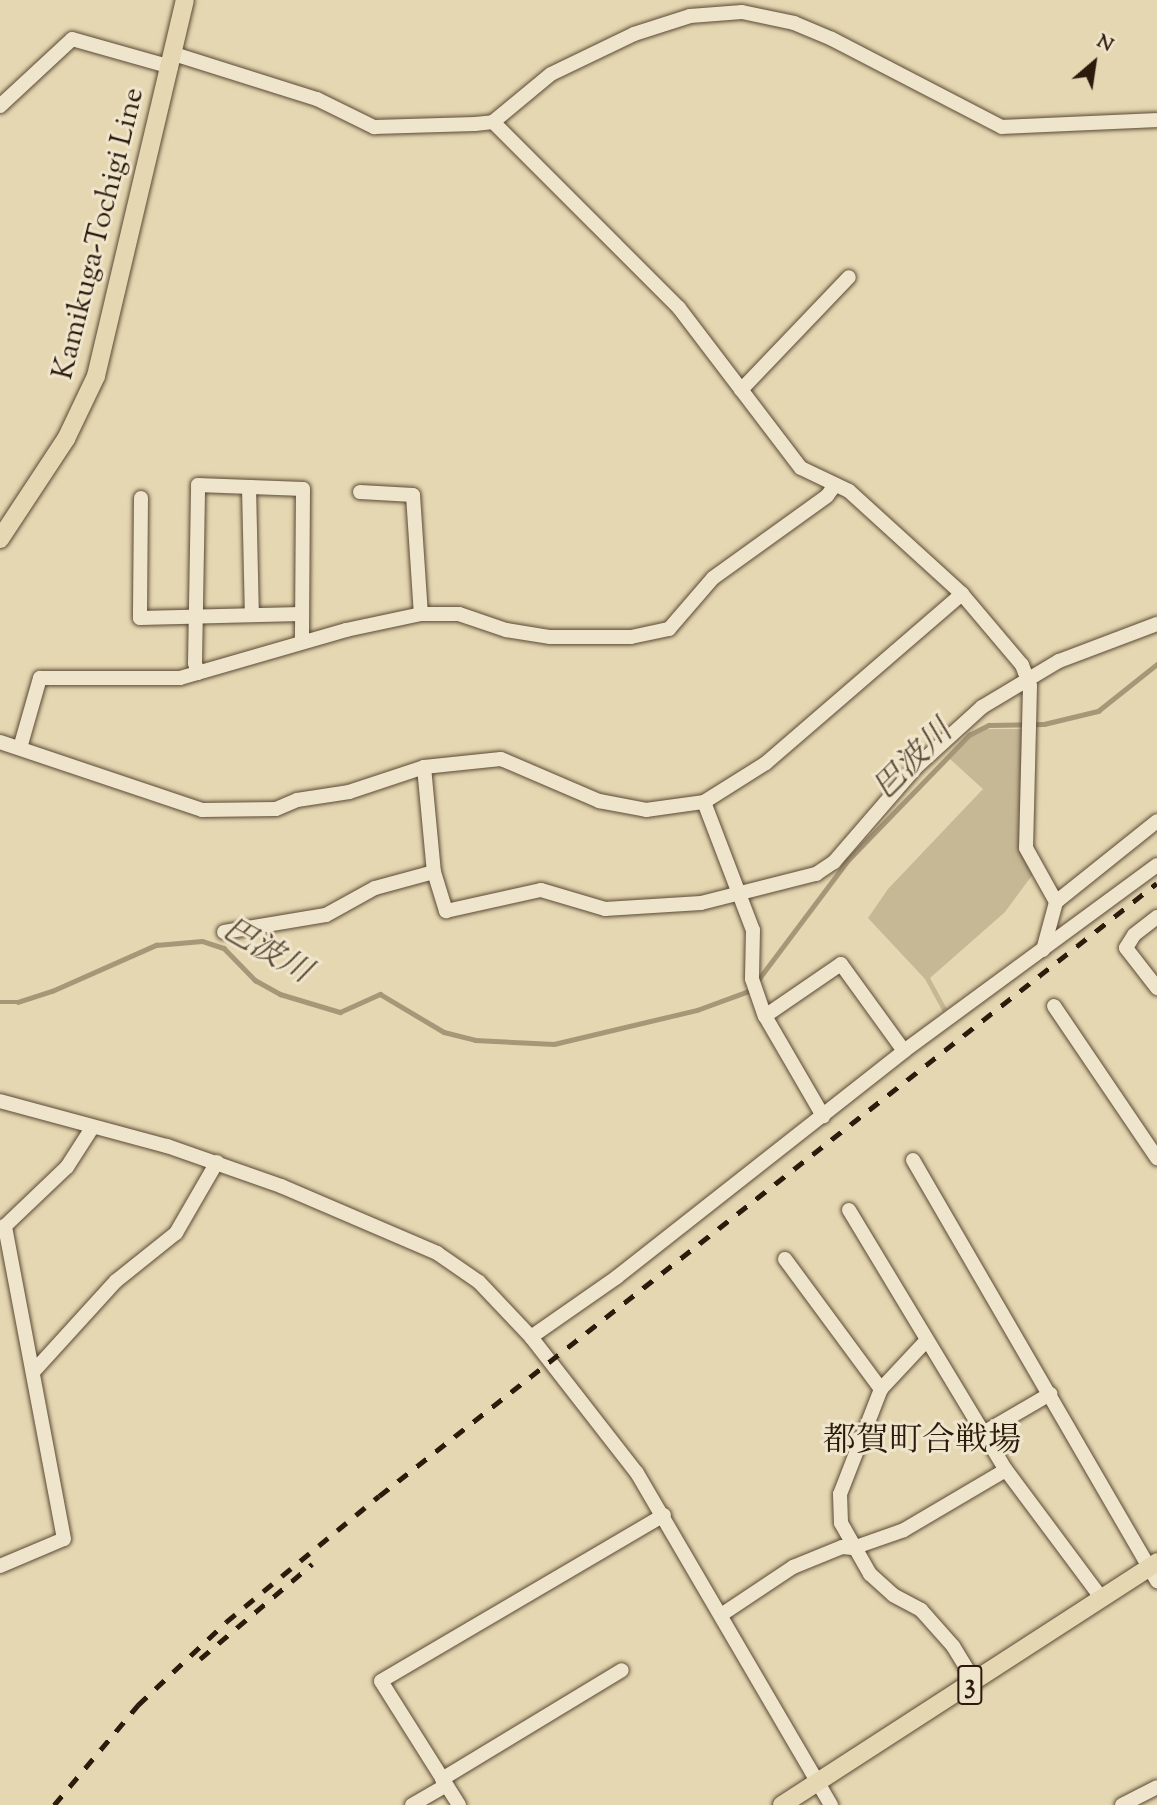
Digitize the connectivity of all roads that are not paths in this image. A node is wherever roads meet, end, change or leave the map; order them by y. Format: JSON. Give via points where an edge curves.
{"nodes":[{"id":1,"x":183,"y":1,"type":"edge"},
{"id":2,"x":172,"y":60,"type":"junction"},
{"id":3,"x":0,"y":106,"type":"edge"},
{"id":4,"x":1157,"y":120,"type":"edge"},
{"id":5,"x":493,"y":122,"type":"junction"},
{"id":6,"x":849,"y":277,"type":"dead end"},
{"id":7,"x":741,"y":390,"type":"junction"},
{"id":8,"x":835,"y":485,"type":"junction"},
{"id":9,"x":249,"y":487,"type":"junction"},
{"id":10,"x":360,"y":492,"type":"dead end"},
{"id":11,"x":141,"y":498,"type":"dead end"},
{"id":12,"x":0,"y":539,"type":"edge"},
{"id":13,"x":962,"y":594,"type":"junction"},
{"id":14,"x":301,"y":614,"type":"junction"},
{"id":15,"x":421,"y":614,"type":"junction"},
{"id":16,"x":196,"y":615,"type":"junction"},
{"id":17,"x":252,"y":615,"type":"junction"},
{"id":18,"x":1157,"y":624,"type":"edge"},
{"id":19,"x":302,"y":642,"type":"junction"},
{"id":20,"x":198,"y":673,"type":"junction"},
{"id":21,"x":1028,"y":676,"type":"junction"},
{"id":22,"x":0,"y":742,"type":"edge"},
{"id":23,"x":20,"y":748,"type":"junction"},
{"id":24,"x":424,"y":767,"type":"junction"},
{"id":25,"x":704,"y":802,"type":"junction"},
{"id":26,"x":1157,"y":821,"type":"edge"},
{"id":27,"x":1157,"y":865,"type":"edge"},
{"id":28,"x":434,"y":872,"type":"junction"},
{"id":29,"x":740,"y":894,"type":"junction"},
{"id":30,"x":1056,"y":902,"type":"junction"},
{"id":31,"x":1157,"y":917,"type":"edge"},
{"id":32,"x":224,"y":932,"type":"dead end"},
{"id":33,"x":1042,"y":950,"type":"junction"},
{"id":34,"x":1157,"y":988,"type":"edge"},
{"id":35,"x":1054,"y":1006,"type":"dead end"},
{"id":36,"x":765,"y":1016,"type":"junction"},
{"id":37,"x":904,"y":1051,"type":"junction"},
{"id":38,"x":0,"y":1101,"type":"edge"},
{"id":39,"x":823,"y":1116,"type":"junction"},
{"id":40,"x":92,"y":1128,"type":"junction"},
{"id":41,"x":1157,"y":1158,"type":"edge"},
{"id":42,"x":913,"y":1160,"type":"dead end"},
{"id":43,"x":217,"y":1162,"type":"junction"},
{"id":44,"x":849,"y":1210,"type":"dead end"},
{"id":45,"x":785,"y":1259,"type":"dead end"},
{"id":46,"x":531,"y":1336,"type":"junction"},
{"id":47,"x":925,"y":1342,"type":"junction"},
{"id":48,"x":34,"y":1371,"type":"junction"},
{"id":49,"x":881,"y":1389,"type":"junction"},
{"id":50,"x":1050,"y":1394,"type":"junction"},
{"id":51,"x":983,"y":1433,"type":"junction"},
{"id":52,"x":1006,"y":1470,"type":"junction"},
{"id":53,"x":664,"y":1515,"type":"junction"},
{"id":54,"x":853,"y":1548,"type":"junction"},
{"id":55,"x":0,"y":1566,"type":"edge"},
{"id":56,"x":1154,"y":1571,"type":"edge"},
{"id":57,"x":1102,"y":1599,"type":"junction"},
{"id":58,"x":721,"y":1615,"type":"junction"},
{"id":59,"x":622,"y":1670,"type":"dead end"},
{"id":60,"x":975,"y":1682,"type":"junction"},
{"id":61,"x":444,"y":1782,"type":"junction"},
{"id":62,"x":819,"y":1783,"type":"junction"},
{"id":63,"x":1157,"y":1787,"type":"edge"},
{"id":64,"x":412,"y":1805,"type":"edge"},
{"id":65,"x":459,"y":1805,"type":"edge"},
{"id":66,"x":782,"y":1805,"type":"edge"},
{"id":67,"x":831,"y":1805,"type":"edge"},
{"id":68,"x":1122,"y":1805,"type":"edge"}],
"edges":[{"from":1,"to":2,"type":"main road","name":"Kamikuga-Tochigi Line"},
{"from":2,"to":3,"type":"street","via":[[72,39]]},
{"from":2,"to":5,"type":"street","via":[[330,104],[373,127]]},
{"from":2,"to":12,"type":"main road","name":"Kamikuga-Tochigi Line","via":[[96,376],[66,439]]},
{"from":4,"to":5,"type":"street","via":[[1002,127],[832,39],[794,23],[742,12],[690,16],[634,34],[551,74]]},
{"from":5,"to":7,"type":"street","via":[[679,308]]},
{"from":6,"to":7,"type":"street"},
{"from":7,"to":8,"type":"street","via":[[800,468]]},
{"from":8,"to":13,"type":"street","via":[[849,491]]},
{"from":8,"to":15,"type":"street","via":[[827,496],[713,578],[669,629],[631,636],[550,637],[506,630],[459,614]]},
{"from":9,"to":14,"type":"street","via":[[303,489]]},
{"from":9,"to":16,"type":"street","via":[[198,485]]},
{"from":9,"to":17,"type":"street"},
{"from":10,"to":15,"type":"street","via":[[413,495]]},
{"from":11,"to":16,"type":"street","via":[[140,618]]},
{"from":13,"to":21,"type":"street"},
{"from":13,"to":25,"type":"street","via":[[766,763]]},
{"from":14,"to":17,"type":"street"},
{"from":14,"to":19,"type":"street"},
{"from":15,"to":19,"type":"street"},
{"from":16,"to":17,"type":"street"},
{"from":16,"to":20,"type":"street"},
{"from":18,"to":21,"type":"street"},
{"from":19,"to":20,"type":"street"},
{"from":20,"to":23,"type":"street","via":[[145,681],[40,678]]},
{"from":21,"to":29,"type":"street","via":[[947,736],[834,862],[816,874]]},
{"from":21,"to":30,"type":"street","via":[[1026,848]]},
{"from":22,"to":23,"type":"street"},
{"from":23,"to":24,"type":"street","via":[[202,810],[276,809],[297,800],[349,792]]},
{"from":24,"to":25,"type":"street","via":[[501,759],[599,801],[646,810]]},
{"from":24,"to":28,"type":"street"},
{"from":25,"to":29,"type":"street"},
{"from":26,"to":30,"type":"street"},
{"from":27,"to":33,"type":"street"},
{"from":28,"to":29,"type":"street","via":[[446,911],[536,890],[605,909],[685,906]]},
{"from":28,"to":32,"type":"street","via":[[375,888],[326,915]]},
{"from":29,"to":36,"type":"street","via":[[753,930],[752,978]]},
{"from":30,"to":33,"type":"street"},
{"from":31,"to":34,"type":"street","via":[[1126,944]]},
{"from":33,"to":37,"type":"street"},
{"from":35,"to":41,"type":"street"},
{"from":36,"to":37,"type":"street","via":[[841,964]]},
{"from":36,"to":39,"type":"street"},
{"from":37,"to":39,"type":"street"},
{"from":38,"to":40,"type":"street"},
{"from":39,"to":46,"type":"street","via":[[617,1277]]},
{"from":40,"to":43,"type":"street"},
{"from":40,"to":48,"type":"street","via":[[67,1167],[5,1226]]},
{"from":42,"to":50,"type":"street"},
{"from":43,"to":46,"type":"street","via":[[437,1253],[480,1282]]},
{"from":43,"to":48,"type":"street","via":[[176,1233],[116,1281]]},
{"from":44,"to":47,"type":"street"},
{"from":45,"to":49,"type":"street"},
{"from":46,"to":53,"type":"street","via":[[613,1440]]},
{"from":47,"to":49,"type":"street"},
{"from":47,"to":51,"type":"street"},
{"from":48,"to":55,"type":"street","via":[[64,1539]]},
{"from":49,"to":54,"type":"street","via":[[840,1494],[841,1523]]},
{"from":50,"to":51,"type":"street"},
{"from":50,"to":56,"type":"street"},
{"from":51,"to":52,"type":"street"},
{"from":52,"to":54,"type":"street","via":[[904,1531]]},
{"from":52,"to":57,"type":"street"},
{"from":53,"to":58,"type":"street"},
{"from":53,"to":61,"type":"street","via":[[381,1681]]},
{"from":54,"to":58,"type":"street","via":[[842,1547],[793,1567]]},
{"from":54,"to":60,"type":"street","via":[[893,1595],[921,1610],[953,1646]]},
{"from":56,"to":57,"type":"main road","number":"3"},
{"from":57,"to":60,"type":"main road","number":"3"},
{"from":58,"to":62,"type":"street"},
{"from":59,"to":61,"type":"street"},
{"from":60,"to":62,"type":"main road","number":"3"},
{"from":61,"to":64,"type":"street"},
{"from":61,"to":65,"type":"street"},
{"from":62,"to":66,"type":"main road","number":"3"},
{"from":62,"to":67,"type":"street"},
{"from":63,"to":68,"type":"street"}]}
